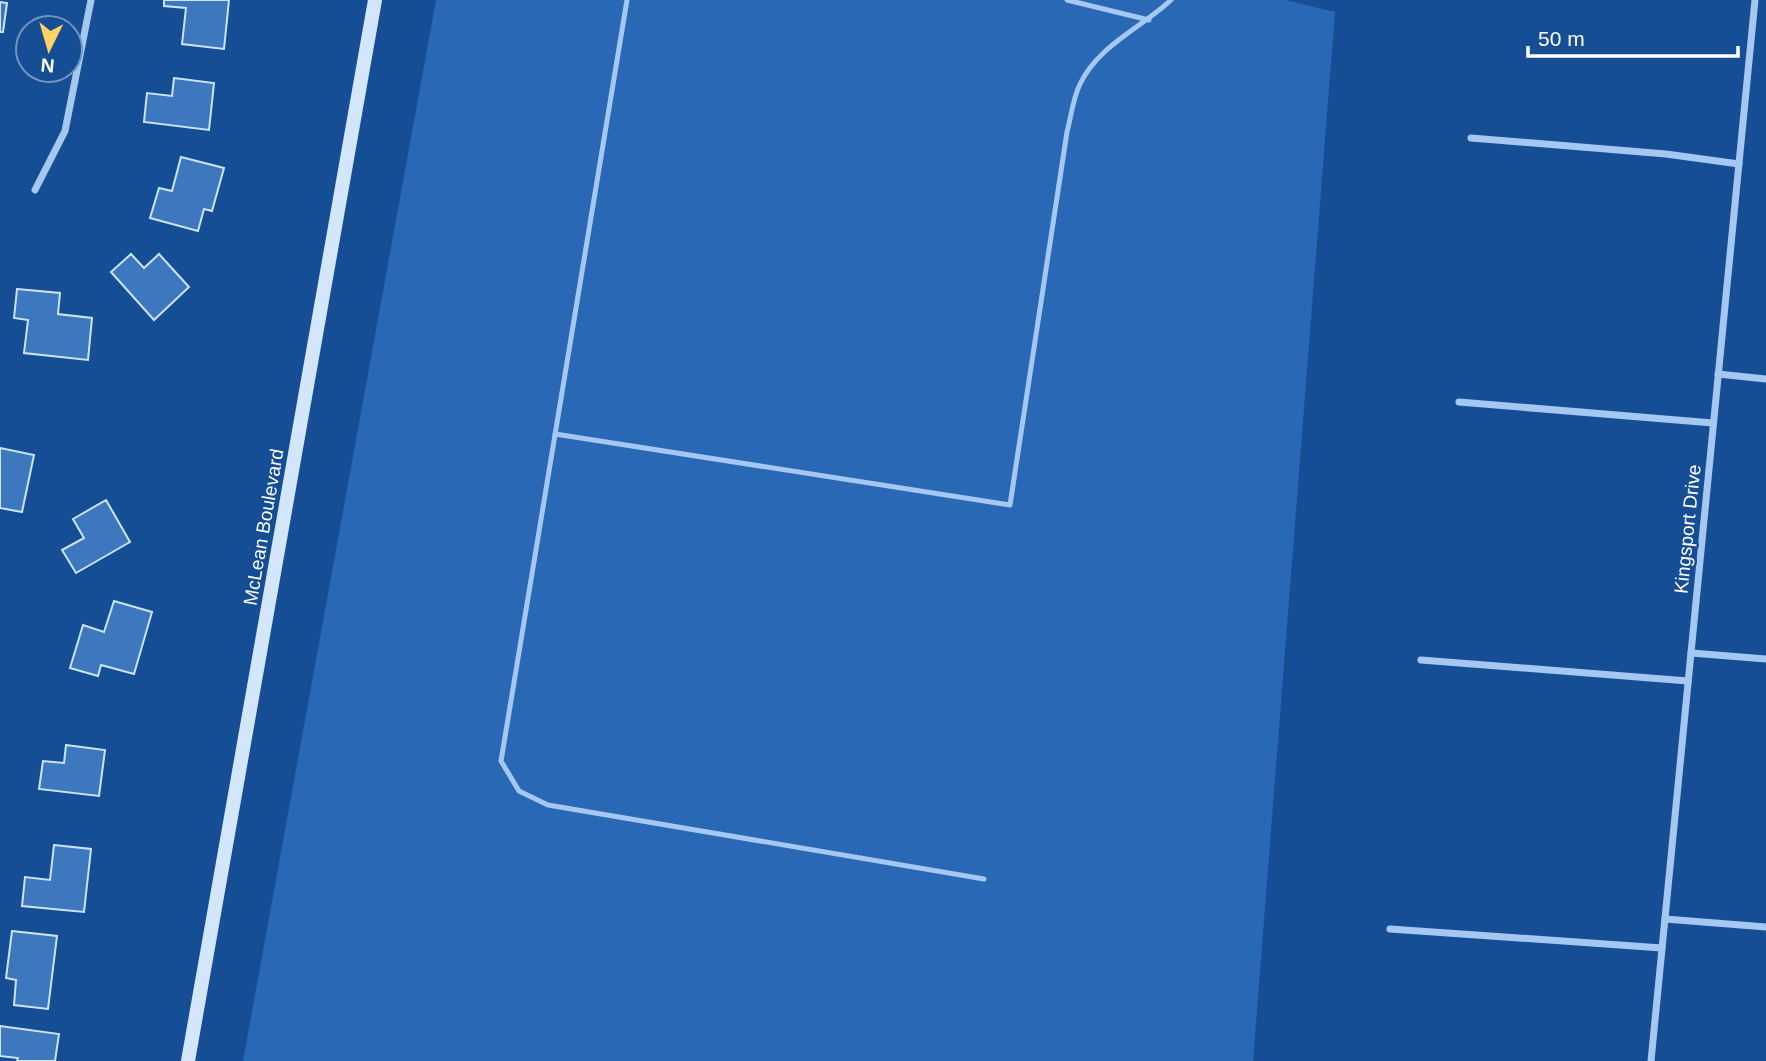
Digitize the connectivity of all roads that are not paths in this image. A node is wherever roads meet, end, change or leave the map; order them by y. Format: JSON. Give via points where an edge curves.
{"nodes":[{"id":1,"x":91,"y":0,"type":"edge"},
{"id":2,"x":374,"y":0,"type":"edge"},
{"id":3,"x":628,"y":0,"type":"edge"},
{"id":4,"x":1067,"y":0,"type":"edge"},
{"id":5,"x":1171,"y":0,"type":"edge"},
{"id":6,"x":1755,"y":0,"type":"edge"},
{"id":7,"x":1149,"y":20,"type":"junction"},
{"id":8,"x":1471,"y":138,"type":"dead end"},
{"id":9,"x":1739,"y":164,"type":"junction"},
{"id":10,"x":35,"y":190,"type":"dead end"},
{"id":11,"x":1718,"y":374,"type":"junction"},
{"id":12,"x":1766,"y":379,"type":"edge"},
{"id":13,"x":1459,"y":402,"type":"dead end"},
{"id":14,"x":1713,"y":423,"type":"junction"},
{"id":15,"x":555,"y":434,"type":"junction"},
{"id":16,"x":1691,"y":653,"type":"junction"},
{"id":17,"x":1766,"y":659,"type":"edge"},
{"id":18,"x":1421,"y":660,"type":"dead end"},
{"id":19,"x":1688,"y":681,"type":"junction"},
{"id":20,"x":984,"y":879,"type":"dead end"},
{"id":21,"x":1665,"y":919,"type":"junction"},
{"id":22,"x":1766,"y":927,"type":"edge"},
{"id":23,"x":1391,"y":929,"type":"dead end"},
{"id":24,"x":1662,"y":948,"type":"junction"},
{"id":25,"x":188,"y":1061,"type":"edge"},
{"id":26,"x":1651,"y":1061,"type":"edge"}],
"edges":[{"from":1,"to":10,"type":"street","via":[[65,131]]},
{"from":2,"to":25,"type":"main road","name":"McLean Boulevard"},
{"from":3,"to":15,"type":"lane"},
{"from":4,"to":7,"type":"lane"},
{"from":5,"to":7,"type":"lane"},
{"from":6,"to":9,"type":"street","name":"Kingsport Drive"},
{"from":7,"to":15,"type":"lane","via":[[1106,49],[1080,84],[1067,132],[1010,505]]},
{"from":8,"to":9,"type":"street"},
{"from":9,"to":11,"type":"street","name":"Kingsport Drive"},
{"from":11,"to":12,"type":"street"},
{"from":11,"to":14,"type":"street","name":"Kingsport Drive"},
{"from":13,"to":14,"type":"street"},
{"from":14,"to":16,"type":"street","name":"Kingsport Drive"},
{"from":15,"to":20,"type":"lane","via":[[502,761],[519,791],[548,805]]},
{"from":16,"to":17,"type":"street"},
{"from":16,"to":19,"type":"street","name":"Kingsport Drive"},
{"from":18,"to":19,"type":"street"},
{"from":19,"to":21,"type":"street","name":"Kingsport Drive"},
{"from":21,"to":22,"type":"street"},
{"from":21,"to":24,"type":"street","name":"Kingsport Drive"},
{"from":23,"to":24,"type":"street"},
{"from":24,"to":26,"type":"street","name":"Kingsport Drive"}]}
